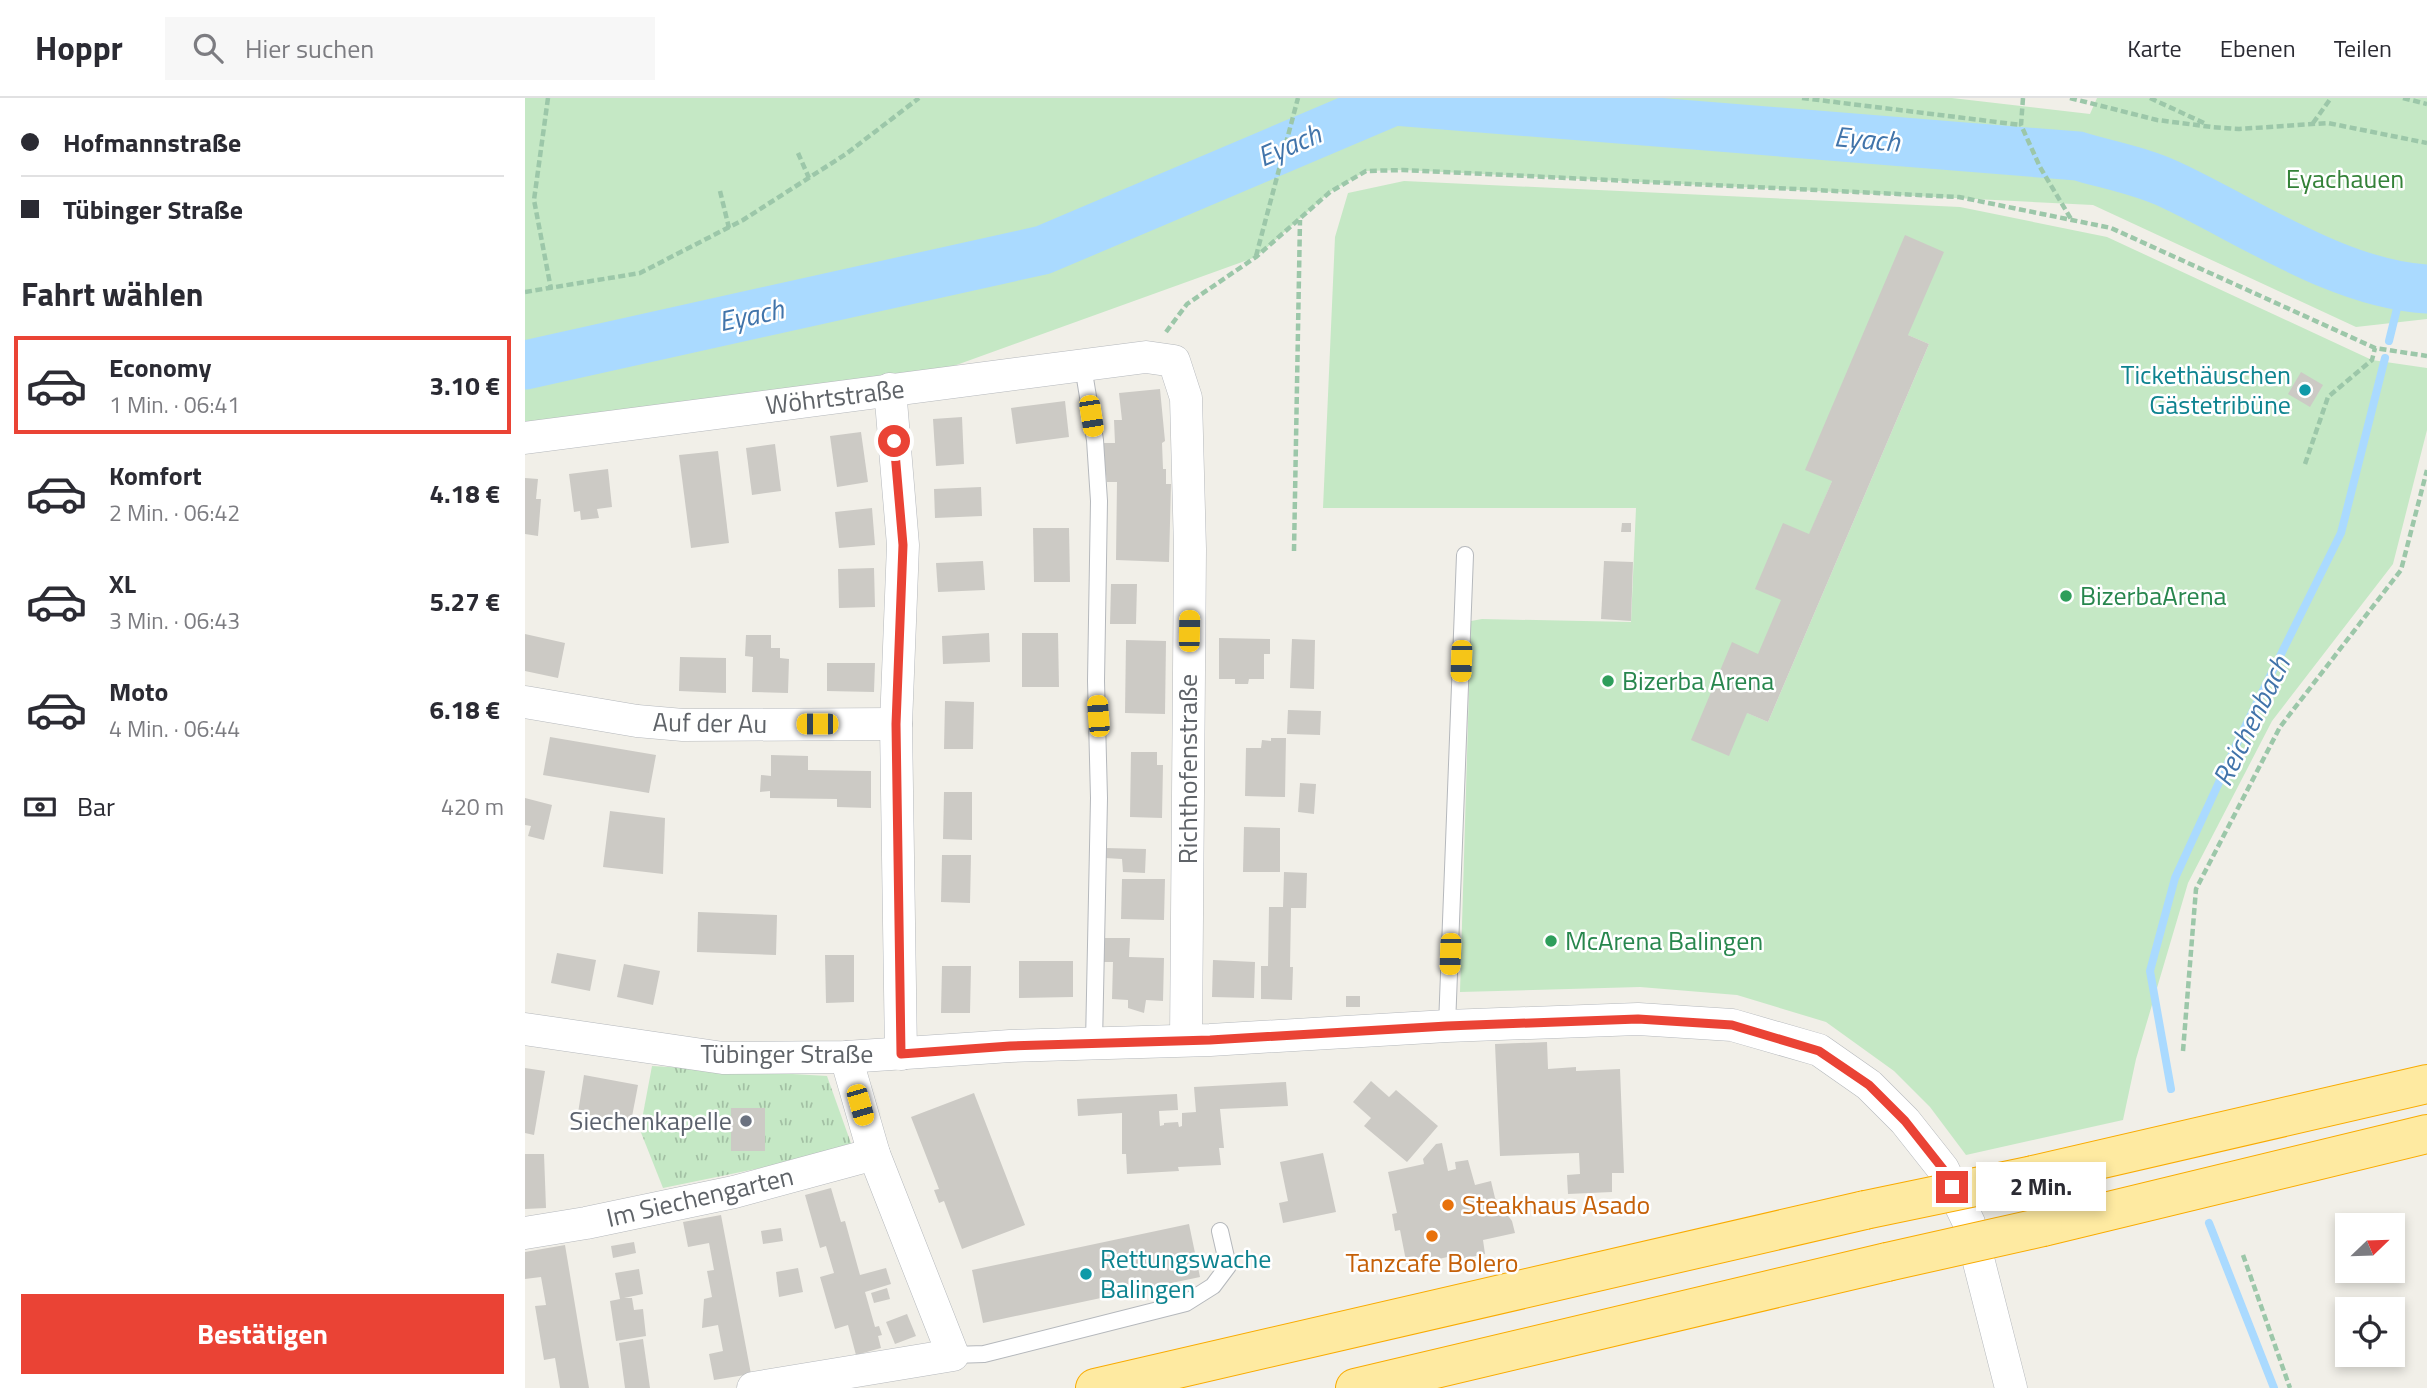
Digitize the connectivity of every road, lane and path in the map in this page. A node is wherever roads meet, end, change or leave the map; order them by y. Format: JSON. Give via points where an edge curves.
{"nodes":[{"id":1,"x":548,"y":98,"type":"edge"},
{"id":2,"x":919,"y":98,"type":"edge"},
{"id":3,"x":1298,"y":98,"type":"edge"},
{"id":4,"x":1802,"y":98,"type":"edge"},
{"id":5,"x":2023,"y":98,"type":"edge"},
{"id":6,"x":2070,"y":98,"type":"edge"},
{"id":7,"x":2150,"y":98,"type":"edge"},
{"id":8,"x":2331,"y":98,"type":"edge"},
{"id":9,"x":2403,"y":98,"type":"edge"},
{"id":10,"x":2427,"y":104,"type":"edge"},
{"id":11,"x":2312,"y":123,"type":"junction"},
{"id":12,"x":2021,"y":125,"type":"junction"},
{"id":13,"x":2212,"y":127,"type":"junction"},
{"id":14,"x":2427,"y":143,"type":"edge"},
{"id":15,"x":798,"y":153,"type":"dead end"},
{"id":16,"x":809,"y":178,"type":"junction"},
{"id":17,"x":720,"y":191,"type":"dead end"},
{"id":18,"x":2070,"y":219,"type":"junction"},
{"id":19,"x":1300,"y":220,"type":"junction"},
{"id":20,"x":729,"y":228,"type":"junction"},
{"id":21,"x":1256,"y":257,"type":"junction"},
{"id":22,"x":551,"y":289,"type":"junction"},
{"id":23,"x":525,"y":292,"type":"edge"},
{"id":24,"x":2375,"y":348,"type":"junction"},
{"id":25,"x":2427,"y":356,"type":"edge"},
{"id":26,"x":1146,"y":357,"type":"junction"},
{"id":27,"x":1083,"y":366,"type":"junction"},
{"id":28,"x":890,"y":389,"type":"junction"},
{"id":29,"x":525,"y":438,"type":"edge"},
{"id":30,"x":2305,"y":464,"type":"dead end"},
{"id":31,"x":2427,"y":470,"type":"edge"},
{"id":32,"x":1294,"y":551,"type":"dead end"},
{"id":33,"x":1465,"y":555,"type":"dead end"},
{"id":34,"x":525,"y":702,"type":"edge"},
{"id":35,"x":896,"y":724,"type":"junction"},
{"id":36,"x":1447,"y":1026,"type":"junction"},
{"id":37,"x":525,"y":1029,"type":"edge"},
{"id":38,"x":1186,"y":1040,"type":"junction"},
{"id":39,"x":1094,"y":1043,"type":"junction"},
{"id":40,"x":2183,"y":1051,"type":"dead end"},
{"id":41,"x":901,"y":1054,"type":"junction"},
{"id":42,"x":846,"y":1057,"type":"junction"},
{"id":43,"x":2427,"y":1084,"type":"edge"},
{"id":44,"x":2427,"y":1134,"type":"edge"},
{"id":45,"x":874,"y":1154,"type":"junction"},
{"id":46,"x":1220,"y":1231,"type":"dead end"},
{"id":47,"x":525,"y":1233,"type":"edge"},
{"id":48,"x":2243,"y":1255,"type":"dead end"},
{"id":49,"x":953,"y":1356,"type":"junction"},
{"id":50,"x":753,"y":1388,"type":"edge"},
{"id":51,"x":1095,"y":1388,"type":"edge"},
{"id":52,"x":1355,"y":1388,"type":"edge"},
{"id":53,"x":2011,"y":1388,"type":"edge"},
{"id":54,"x":2290,"y":1388,"type":"edge"}],
"edges":[{"from":1,"to":22,"type":"path","via":[[534,200]]},
{"from":2,"to":16,"type":"path"},
{"from":3,"to":21,"type":"path"},
{"from":4,"to":12,"type":"path"},
{"from":5,"to":12,"type":"path"},
{"from":6,"to":13,"type":"path","via":[[2157,120]]},
{"from":7,"to":13,"type":"path"},
{"from":8,"to":11,"type":"path"},
{"from":9,"to":10,"type":"path"},
{"from":11,"to":13,"type":"path","via":[[2239,130]]},
{"from":11,"to":14,"type":"path","via":[[2344,124]]},
{"from":12,"to":18,"type":"path"},
{"from":15,"to":16,"type":"path"},
{"from":16,"to":20,"type":"path"},
{"from":17,"to":20,"type":"path"},
{"from":18,"to":19,"type":"path","via":[[1959,197],[1403,170],[1366,171],[1330,192]]},
{"from":18,"to":24,"type":"path","via":[[2111,228]]},
{"from":19,"to":21,"type":"path"},
{"from":19,"to":32,"type":"path"},
{"from":20,"to":22,"type":"path","via":[[640,273]]},
{"from":21,"to":26,"type":"path","via":[[1187,304]]},
{"from":22,"to":23,"type":"path"},
{"from":24,"to":25,"type":"path"},
{"from":24,"to":30,"type":"path","via":[[2372,360],[2327,397]]},
{"from":26,"to":27,"type":"street","name":"Wöhrtstraße"},
{"from":26,"to":38,"type":"street","name":"Richthofenstraße","via":[[1174,361],[1186,398],[1190,549]]},
{"from":27,"to":28,"type":"street","name":"Wöhrtstraße"},
{"from":27,"to":39,"type":"lane","via":[[1099,501]]},
{"from":28,"to":29,"type":"street","name":"Wöhrtstraße"},
{"from":28,"to":35,"type":"street","via":[[903,545]]},
{"from":31,"to":40,"type":"path","via":[[2401,570],[2280,727],[2196,889]]},
{"from":33,"to":36,"type":"lane"},
{"from":34,"to":35,"type":"street","name":"Auf der Au","via":[[683,725]]},
{"from":35,"to":41,"type":"street"},
{"from":36,"to":38,"type":"street","name":"Tübinger Straße"},
{"from":36,"to":53,"type":"street","name":"Tübinger Straße","via":[[1638,1019],[1732,1025],[1819,1051],[1869,1085],[1943,1169],[1969,1223]]},
{"from":37,"to":42,"type":"street","name":"Tübinger Straße","via":[[723,1058]]},
{"from":38,"to":39,"type":"street","name":"Tübinger Straße"},
{"from":39,"to":41,"type":"street","name":"Tübinger Straße"},
{"from":41,"to":42,"type":"street","name":"Tübinger Straße"},
{"from":42,"to":45,"type":"street"},
{"from":43,"to":51,"type":"highway","bridge":true},
{"from":44,"to":52,"type":"highway","bridge":true},
{"from":45,"to":47,"type":"street","name":"Im Siechengarten","via":[[734,1192]]},
{"from":45,"to":49,"type":"street"},
{"from":46,"to":49,"type":"lane","via":[[1228,1266],[1213,1286],[1186,1303],[984,1354]]},
{"from":48,"to":54,"type":"path"},
{"from":49,"to":50,"type":"street"}]}
